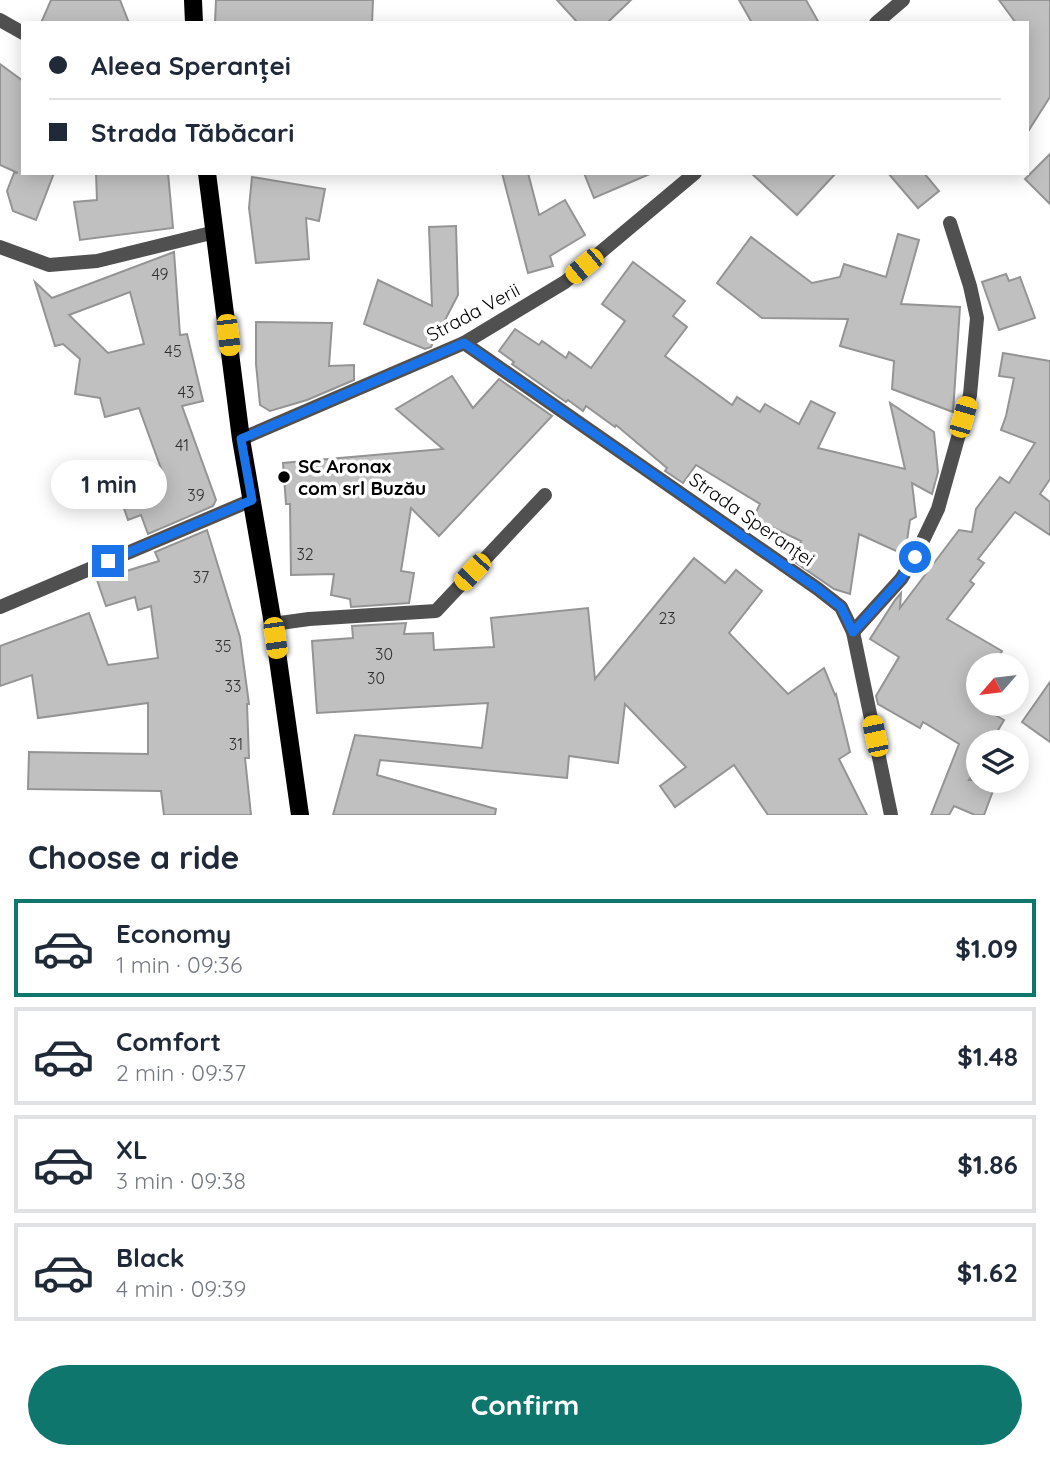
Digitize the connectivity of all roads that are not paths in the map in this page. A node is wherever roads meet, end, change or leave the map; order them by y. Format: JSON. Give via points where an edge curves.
{"nodes":[{"id":1,"x":193,"y":0,"type":"edge"},
{"id":2,"x":903,"y":0,"type":"edge"},
{"id":3,"x":0,"y":20,"type":"edge"},
{"id":4,"x":194,"y":21,"type":"edge"},
{"id":5,"x":878,"y":21,"type":"edge"},
{"id":6,"x":21,"y":32,"type":"edge"},
{"id":7,"x":207,"y":175,"type":"edge"},
{"id":8,"x":693,"y":175,"type":"edge"},
{"id":9,"x":950,"y":223,"type":"dead end"},
{"id":10,"x":215,"y":232,"type":"junction"},
{"id":11,"x":0,"y":247,"type":"edge"},
{"id":12,"x":464,"y":343,"type":"junction"},
{"id":13,"x":241,"y":439,"type":"junction"},
{"id":14,"x":545,"y":495,"type":"dead end"},
{"id":15,"x":252,"y":500,"type":"junction"},
{"id":16,"x":0,"y":607,"type":"edge"},
{"id":17,"x":273,"y":624,"type":"junction"},
{"id":18,"x":853,"y":632,"type":"junction"},
{"id":19,"x":300,"y":815,"type":"edge"},
{"id":20,"x":891,"y":815,"type":"edge"}],
"edges":[{"from":1,"to":4,"type":"main road"},
{"from":2,"to":5,"type":"street"},
{"from":3,"to":6,"type":"street"},
{"from":7,"to":10,"type":"main road"},
{"from":8,"to":12,"type":"street","name":"Strada Verii","via":[[565,282]]},
{"from":9,"to":18,"type":"street","via":[[977,318],[970,394],[938,509],[915,557]]},
{"from":10,"to":11,"type":"street","via":[[97,261],[49,265]]},
{"from":10,"to":13,"type":"main road"},
{"from":12,"to":13,"type":"street","name":"Strada Verii"},
{"from":12,"to":18,"type":"street","name":"Strada Speranței","via":[[818,589],[841,607]]},
{"from":13,"to":15,"type":"main road"},
{"from":14,"to":17,"type":"street","via":[[436,611]]},
{"from":15,"to":16,"type":"street"},
{"from":15,"to":17,"type":"main road"},
{"from":17,"to":19,"type":"main road"},
{"from":18,"to":20,"type":"street","name":"Strada Speranței"}]}
